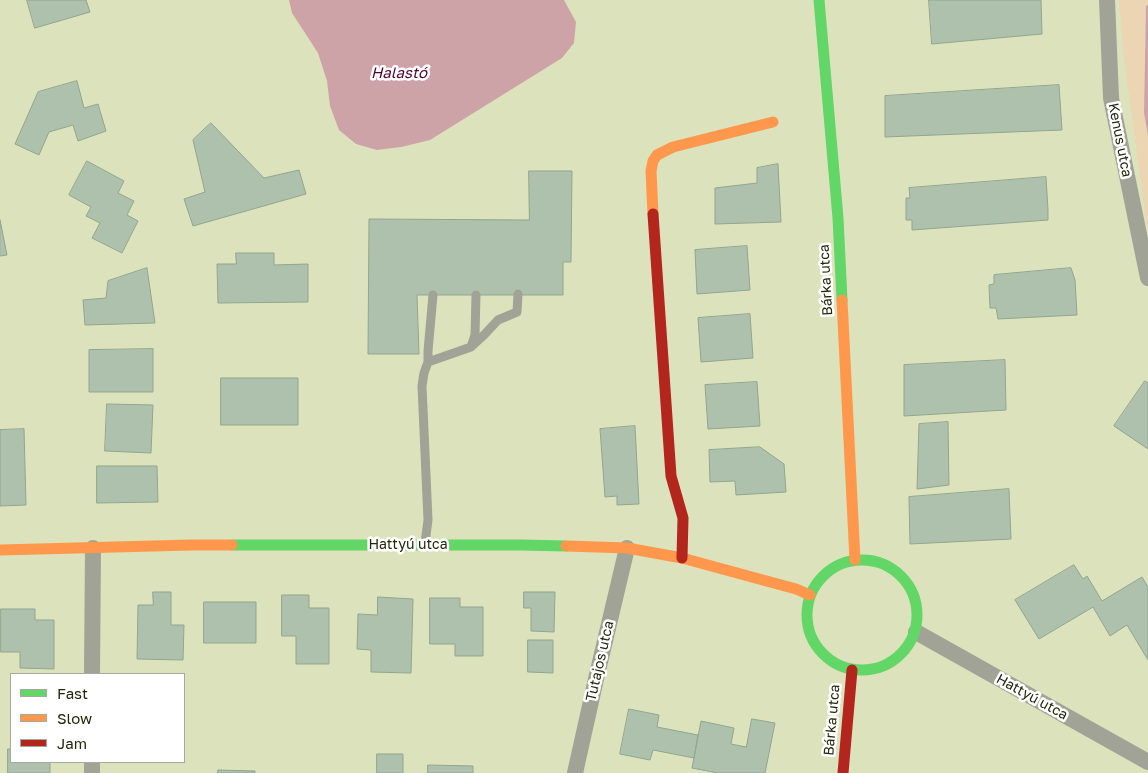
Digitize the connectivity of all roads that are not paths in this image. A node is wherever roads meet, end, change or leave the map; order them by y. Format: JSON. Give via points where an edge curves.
{"nodes":[{"id":1,"x":819,"y":0,"type":"edge"},
{"id":2,"x":1107,"y":0,"type":"edge"},
{"id":3,"x":773,"y":122,"type":"dead end"},
{"id":4,"x":1148,"y":278,"type":"edge"},
{"id":5,"x":476,"y":294,"type":"dead end"},
{"id":6,"x":518,"y":294,"type":"dead end"},
{"id":7,"x":433,"y":295,"type":"dead end"},
{"id":8,"x":471,"y":346,"type":"junction"},
{"id":9,"x":428,"y":362,"type":"junction"},
{"id":10,"x":425,"y":545,"type":"junction"},
{"id":11,"x":93,"y":548,"type":"junction"},
{"id":12,"x":627,"y":548,"type":"junction"},
{"id":13,"x":0,"y":550,"type":"edge"},
{"id":14,"x":682,"y":558,"type":"junction"},
{"id":15,"x":855,"y":560,"type":"junction"},
{"id":16,"x":810,"y":595,"type":"junction"},
{"id":17,"x":916,"y":632,"type":"junction"},
{"id":18,"x":852,"y":670,"type":"junction"},
{"id":19,"x":92,"y":673,"type":"edge"},
{"id":20,"x":1148,"y":762,"type":"edge"},
{"id":21,"x":575,"y":773,"type":"edge"},
{"id":22,"x":842,"y":773,"type":"edge"}],
"edges":[{"from":1,"to":15,"type":"street","name":"Bárka utca","via":[[838,218]]},
{"from":2,"to":4,"type":"street","name":"Kenus utca","via":[[1111,98]]},
{"from":3,"to":14,"type":"street","via":[[673,147],[657,154],[651,164],[671,476],[683,518]]},
{"from":5,"to":8,"type":"lane","via":[[475,336]]},
{"from":6,"to":8,"type":"lane","via":[[517,312],[498,320]]},
{"from":7,"to":9,"type":"lane"},
{"from":8,"to":9,"type":"lane"},
{"from":9,"to":10,"type":"lane","via":[[422,386],[428,520]]},
{"from":10,"to":11,"type":"street","name":"Hattyú utca"},
{"from":10,"to":12,"type":"street","name":"Hattyú utca"},
{"from":11,"to":13,"type":"street","name":"Hattyú utca"},
{"from":11,"to":19,"type":"street"},
{"from":12,"to":14,"type":"street","name":"Hattyú utca"},
{"from":12,"to":21,"type":"street","name":"Tutajos utca"},
{"from":14,"to":16,"type":"street","name":"Hattyú utca"},
{"from":15,"to":16,"type":"street","via":[[838,565],[824,575]]},
{"from":15,"to":17,"type":"street","via":[[872,560],[902,576],[918,606]]},
{"from":16,"to":18,"type":"street","via":[[807,622],[812,639],[835,664]]},
{"from":17,"to":18,"type":"street","via":[[902,654],[888,665],[870,671]]},
{"from":17,"to":20,"type":"street","name":"Hattyú utca"},
{"from":18,"to":22,"type":"street","name":"Bárka utca"}]}
